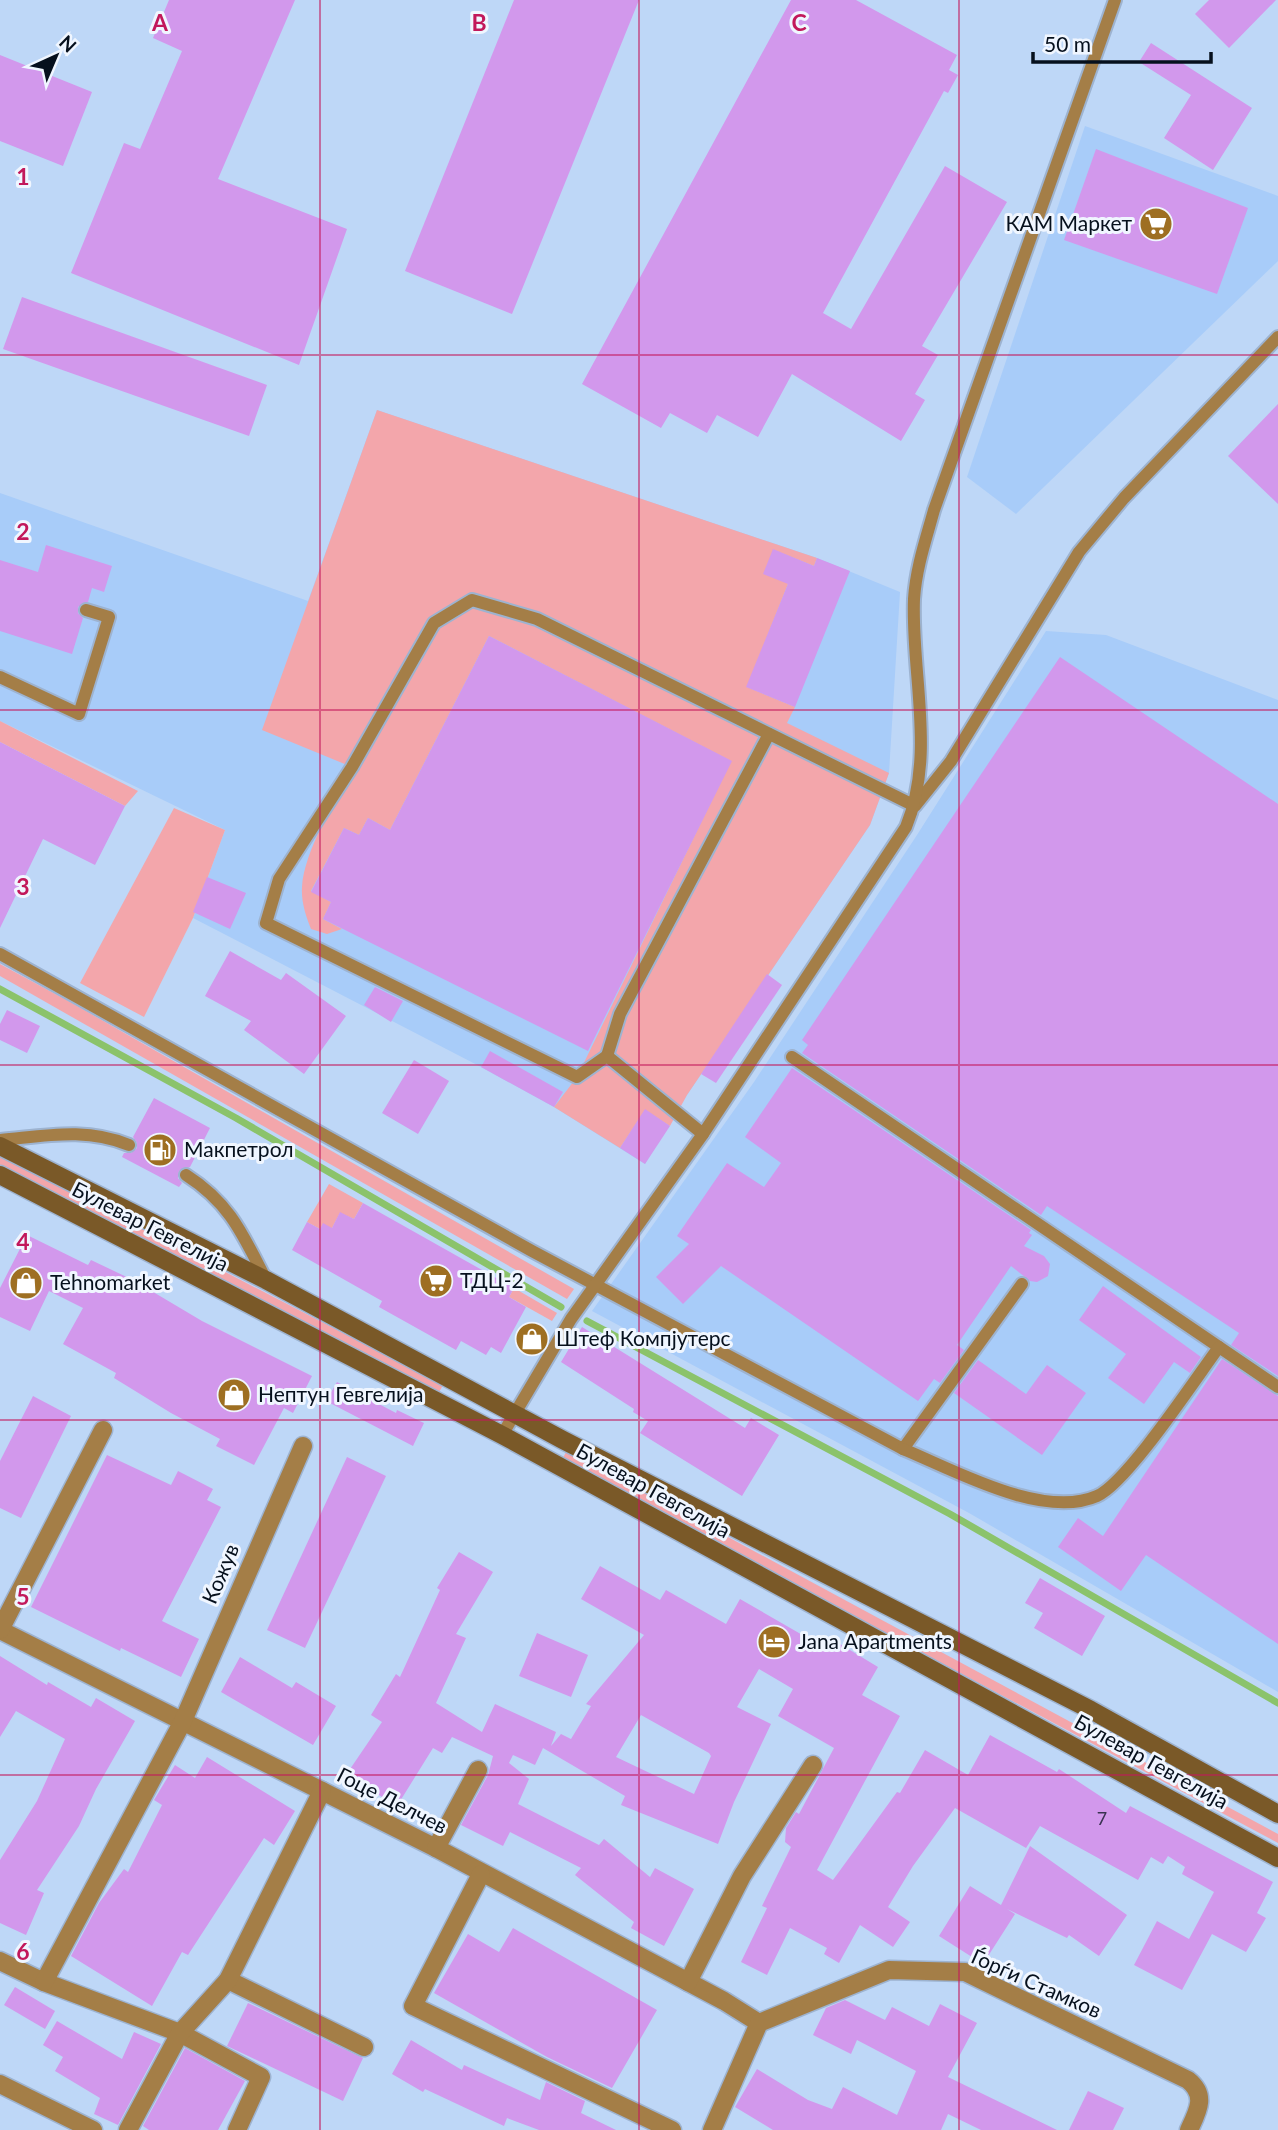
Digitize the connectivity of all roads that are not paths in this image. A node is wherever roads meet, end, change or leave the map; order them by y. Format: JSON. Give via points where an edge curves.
{"nodes":[{"id":1,"x":1115,"y":0,"type":"edge"},
{"id":2,"x":1278,"y":337,"type":"edge"},
{"id":3,"x":86,"y":610,"type":"dead end"},
{"id":4,"x":0,"y":677,"type":"edge"},
{"id":5,"x":769,"y":734,"type":"junction"},
{"id":6,"x":915,"y":806,"type":"junction"},
{"id":7,"x":0,"y":954,"type":"edge"},
{"id":8,"x":607,"y":1056,"type":"junction"},
{"id":9,"x":792,"y":1057,"type":"dead end"},
{"id":10,"x":703,"y":1134,"type":"junction"},
{"id":11,"x":0,"y":1140,"type":"edge"},
{"id":12,"x":128,"y":1145,"type":"dead end"},
{"id":13,"x":0,"y":1146,"type":"edge"},
{"id":14,"x":0,"y":1175,"type":"edge"},
{"id":15,"x":186,"y":1175,"type":"dead end"},
{"id":16,"x":266,"y":1280,"type":"junction"},
{"id":17,"x":596,"y":1283,"type":"junction"},
{"id":18,"x":1022,"y":1284,"type":"dead end"},
{"id":19,"x":1219,"y":1347,"type":"junction"},
{"id":20,"x":1278,"y":1387,"type":"edge"},
{"id":21,"x":514,"y":1413,"type":"junction"},
{"id":22,"x":103,"y":1430,"type":"dead end"},
{"id":23,"x":502,"y":1435,"type":"junction"},
{"id":24,"x":303,"y":1446,"type":"dead end"},
{"id":25,"x":903,"y":1449,"type":"junction"},
{"id":26,"x":0,"y":1630,"type":"edge"},
{"id":27,"x":183,"y":1721,"type":"junction"},
{"id":28,"x":813,"y":1765,"type":"dead end"},
{"id":29,"x":478,"y":1770,"type":"dead end"},
{"id":30,"x":322,"y":1791,"type":"junction"},
{"id":31,"x":1278,"y":1814,"type":"edge"},
{"id":32,"x":436,"y":1848,"type":"junction"},
{"id":33,"x":1278,"y":1858,"type":"edge"},
{"id":34,"x":481,"y":1874,"type":"junction"},
{"id":35,"x":0,"y":1961,"type":"edge"},
{"id":36,"x":228,"y":1980,"type":"junction"},
{"id":37,"x":44,"y":1982,"type":"junction"},
{"id":38,"x":688,"y":1982,"type":"junction"},
{"id":39,"x":759,"y":2023,"type":"junction"},
{"id":40,"x":180,"y":2033,"type":"junction"},
{"id":41,"x":364,"y":2047,"type":"dead end"},
{"id":42,"x":0,"y":2084,"type":"edge"},
{"id":43,"x":93,"y":2130,"type":"edge"},
{"id":44,"x":128,"y":2130,"type":"edge"},
{"id":45,"x":237,"y":2130,"type":"edge"},
{"id":46,"x":672,"y":2130,"type":"edge"},
{"id":47,"x":712,"y":2130,"type":"edge"},
{"id":48,"x":1189,"y":2130,"type":"edge"}],
"edges":[{"from":1,"to":6,"type":"lane","via":[[934,510],[919,564],[915,620],[921,744]]},
{"from":2,"to":6,"type":"lane","via":[[1124,498],[1079,552],[951,761]]},
{"from":3,"to":4,"type":"lane","via":[[109,617],[79,714]]},
{"from":5,"to":6,"type":"lane"},
{"from":5,"to":8,"type":"lane","via":[[620,1014]]},
{"from":5,"to":8,"type":"lane","via":[[537,619],[472,600],[434,623],[352,767],[279,879],[266,923],[577,1077]]},
{"from":6,"to":10,"type":"lane","via":[[892,850]]},
{"from":7,"to":17,"type":"lane"},
{"from":8,"to":10,"type":"lane"},
{"from":9,"to":19,"type":"lane"},
{"from":10,"to":17,"type":"lane"},
{"from":11,"to":12,"type":"lane","via":[[82,1132]]},
{"from":13,"to":16,"type":"main road","name":"Булевар Гевгелија"},
{"from":14,"to":23,"type":"main road","name":"Булевар Гевгелија"},
{"from":15,"to":16,"type":"lane","via":[[223,1203]]},
{"from":16,"to":21,"type":"main road","name":"Булевар Гевгелија"},
{"from":17,"to":21,"type":"lane"},
{"from":17,"to":25,"type":"lane"},
{"from":18,"to":25,"type":"lane"},
{"from":19,"to":20,"type":"lane"},
{"from":19,"to":25,"type":"lane","via":[[1123,1475],[1099,1496],[1071,1503],[1025,1497]]},
{"from":21,"to":23,"type":"lane"},
{"from":21,"to":31,"type":"main road","name":"Булевар Гевгелија","via":[[1091,1710]]},
{"from":22,"to":26,"type":"street"},
{"from":23,"to":33,"type":"main road","name":"Булевар Гевгелија"},
{"from":24,"to":27,"type":"street","name":"Кожув"},
{"from":26,"to":27,"type":"street","name":"Гоце Делчев"},
{"from":27,"to":30,"type":"street","name":"Гоце Делчев"},
{"from":27,"to":37,"type":"street","name":"Кожув"},
{"from":28,"to":38,"type":"street","via":[[743,1876]]},
{"from":29,"to":32,"type":"street"},
{"from":30,"to":32,"type":"street","name":"Гоце Делчев"},
{"from":30,"to":36,"type":"street"},
{"from":32,"to":34,"type":"street","name":"Гоце Делчев"},
{"from":34,"to":38,"type":"street","name":"Гоце Делчев"},
{"from":34,"to":46,"type":"street","via":[[413,2006]]},
{"from":35,"to":37,"type":"street"},
{"from":36,"to":40,"type":"street"},
{"from":36,"to":41,"type":"street"},
{"from":37,"to":40,"type":"street"},
{"from":38,"to":39,"type":"street","name":"Гоце Делчев"},
{"from":39,"to":47,"type":"street"},
{"from":39,"to":48,"type":"street","name":"Ѓорѓи Стамков","via":[[890,1970],[965,1972],[1188,2080],[1198,2090],[1200,2107]]},
{"from":40,"to":44,"type":"street"},
{"from":40,"to":45,"type":"street","via":[[261,2077]]},
{"from":42,"to":43,"type":"street"}]}
